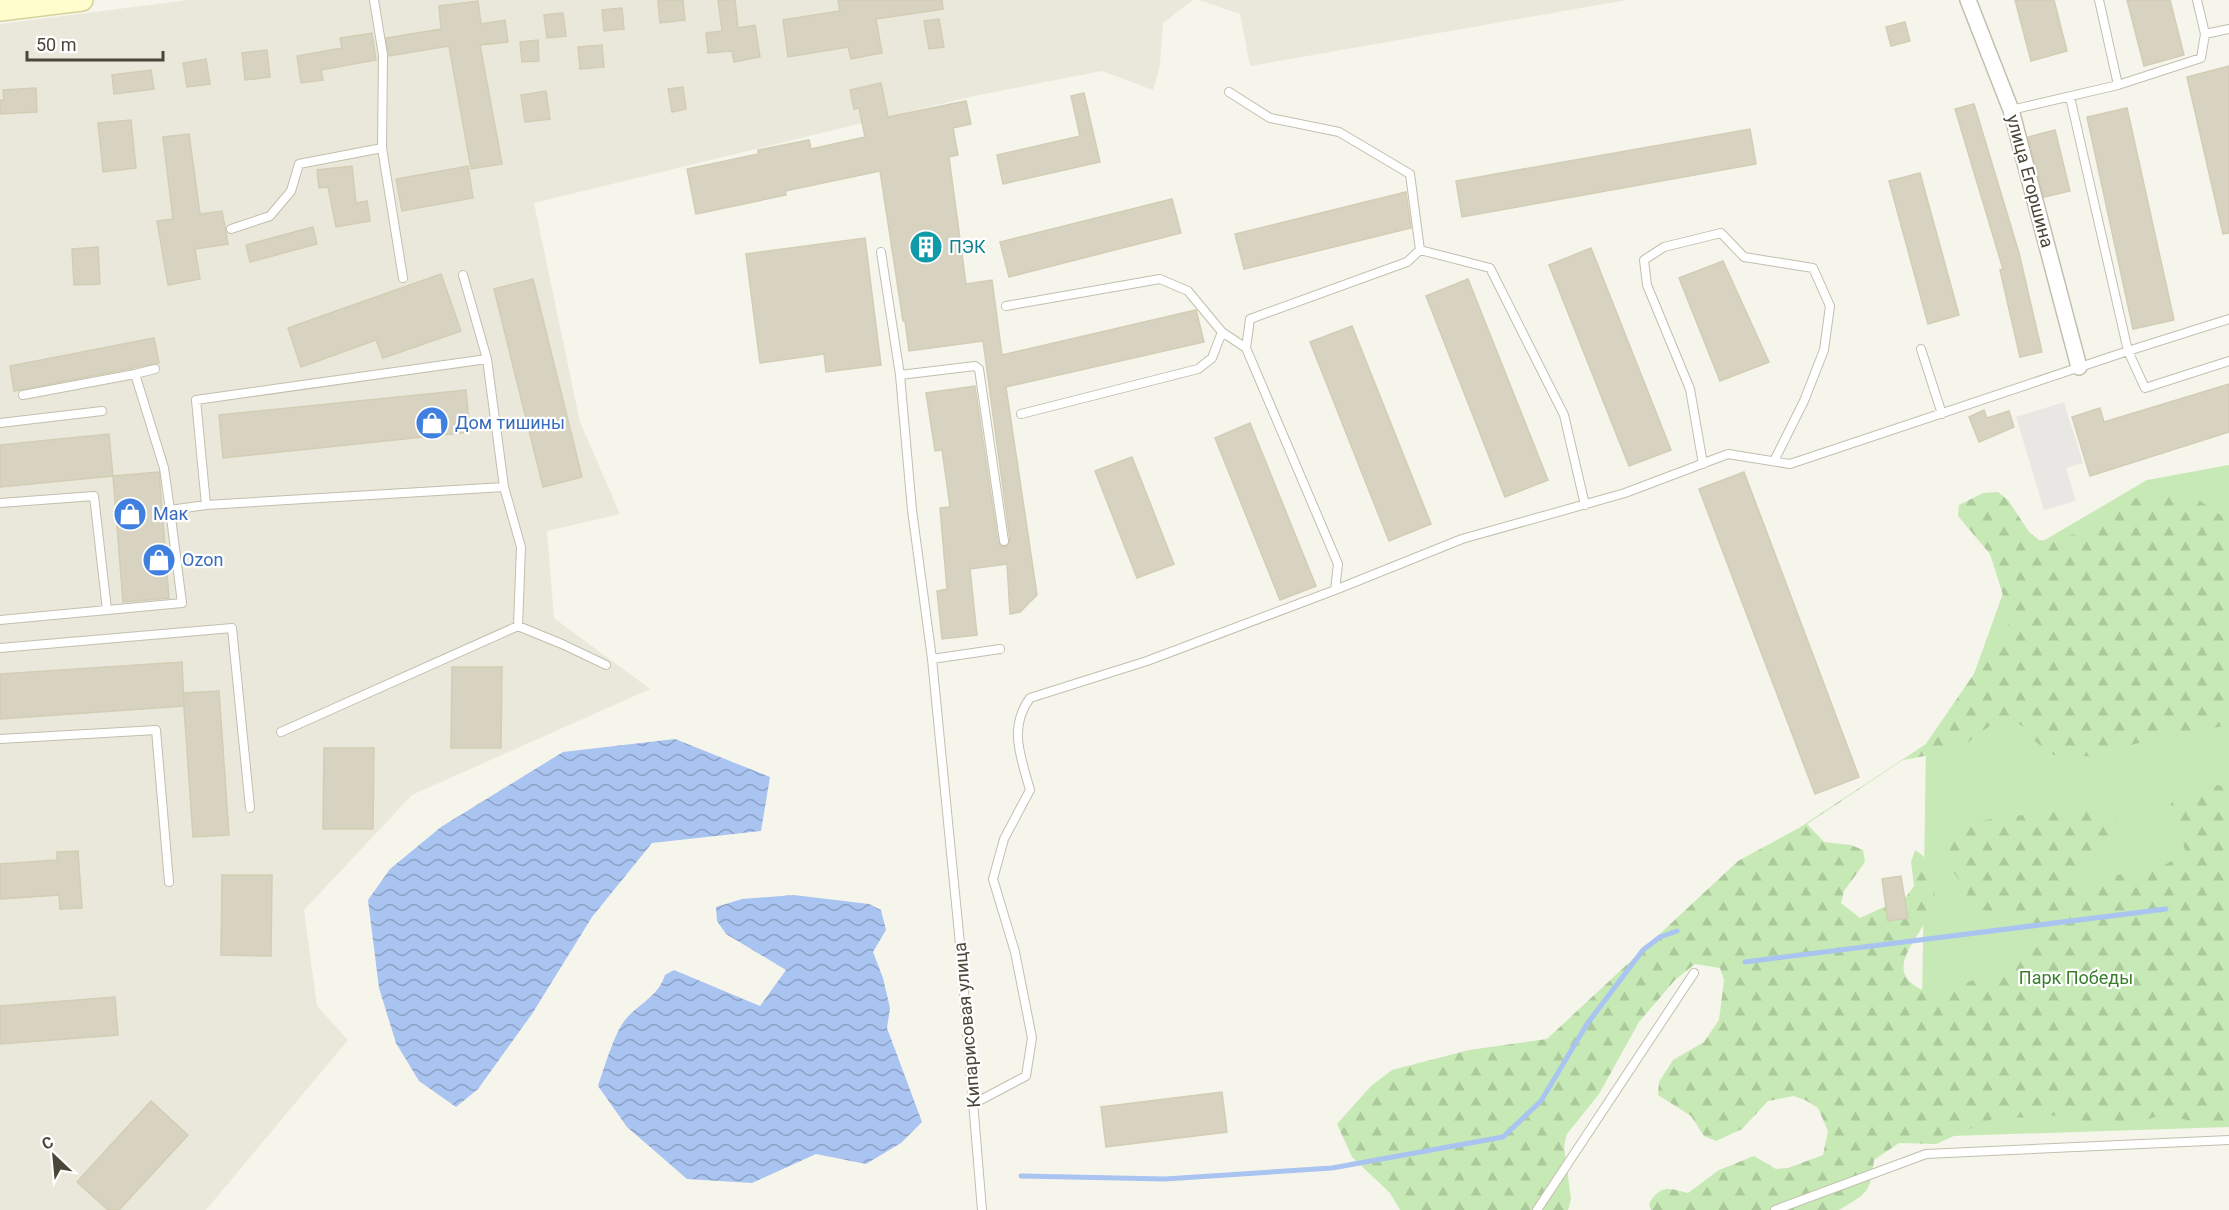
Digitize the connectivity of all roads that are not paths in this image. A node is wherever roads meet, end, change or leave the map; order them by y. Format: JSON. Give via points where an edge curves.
{"nodes":[{"id":1,"x":374,"y":0,"type":"edge"},
{"id":2,"x":1968,"y":0,"type":"edge"},
{"id":3,"x":2099,"y":0,"type":"edge"},
{"id":4,"x":2197,"y":0,"type":"edge"},
{"id":5,"x":72,"y":1,"type":"edge"},
{"id":6,"x":0,"y":10,"type":"edge"},
{"id":7,"x":2229,"y":29,"type":"edge"},
{"id":8,"x":2205,"y":34,"type":"junction"},
{"id":9,"x":2118,"y":85,"type":"junction"},
{"id":10,"x":1229,"y":92,"type":"dead end"},
{"id":11,"x":2070,"y":97,"type":"junction"},
{"id":12,"x":2011,"y":110,"type":"junction"},
{"id":13,"x":382,"y":148,"type":"junction"},
{"id":14,"x":231,"y":229,"type":"dead end"},
{"id":15,"x":1420,"y":250,"type":"junction"},
{"id":16,"x":881,"y":252,"type":"dead end"},
{"id":17,"x":463,"y":275,"type":"dead end"},
{"id":18,"x":403,"y":279,"type":"dead end"},
{"id":19,"x":1006,"y":306,"type":"dead end"},
{"id":20,"x":2229,"y":319,"type":"edge"},
{"id":21,"x":1222,"y":332,"type":"junction"},
{"id":22,"x":1245,"y":348,"type":"junction"},
{"id":23,"x":1921,"y":350,"type":"dead end"},
{"id":24,"x":2128,"y":351,"type":"junction"},
{"id":25,"x":487,"y":359,"type":"junction"},
{"id":26,"x":2229,"y":361,"type":"edge"},
{"id":27,"x":2079,"y":367,"type":"junction"},
{"id":28,"x":155,"y":369,"type":"dead end"},
{"id":29,"x":135,"y":374,"type":"junction"},
{"id":30,"x":900,"y":375,"type":"junction"},
{"id":31,"x":23,"y":395,"type":"dead end"},
{"id":32,"x":102,"y":411,"type":"dead end"},
{"id":33,"x":1021,"y":414,"type":"dead end"},
{"id":34,"x":1941,"y":414,"type":"junction"},
{"id":35,"x":0,"y":423,"type":"edge"},
{"id":36,"x":1774,"y":461,"type":"junction"},
{"id":37,"x":1703,"y":464,"type":"junction"},
{"id":38,"x":504,"y":487,"type":"junction"},
{"id":39,"x":0,"y":503,"type":"edge"},
{"id":40,"x":206,"y":505,"type":"junction"},
{"id":41,"x":1585,"y":505,"type":"junction"},
{"id":42,"x":170,"y":510,"type":"junction"},
{"id":43,"x":1004,"y":541,"type":"dead end"},
{"id":44,"x":1335,"y":590,"type":"junction"},
{"id":45,"x":107,"y":610,"type":"junction"},
{"id":46,"x":0,"y":620,"type":"edge"},
{"id":47,"x":518,"y":626,"type":"junction"},
{"id":48,"x":0,"y":648,"type":"edge"},
{"id":49,"x":1000,"y":649,"type":"dead end"},
{"id":50,"x":932,"y":659,"type":"junction"},
{"id":51,"x":606,"y":665,"type":"dead end"},
{"id":52,"x":281,"y":732,"type":"dead end"},
{"id":53,"x":0,"y":739,"type":"edge"},
{"id":54,"x":250,"y":808,"type":"dead end"},
{"id":55,"x":169,"y":882,"type":"dead end"},
{"id":56,"x":1694,"y":973,"type":"dead end"},
{"id":57,"x":973,"y":1104,"type":"junction"},
{"id":58,"x":2229,"y":1140,"type":"edge"},
{"id":59,"x":982,"y":1210,"type":"edge"},
{"id":60,"x":1537,"y":1210,"type":"edge"},
{"id":61,"x":1775,"y":1210,"type":"edge"}],
"edges":[{"from":1,"to":13,"type":"lane","via":[[382,55]]},
{"from":2,"to":12,"type":"street","name":"улица Егоршина"},
{"from":3,"to":9,"type":"lane"},
{"from":4,"to":8,"type":"lane"},
{"from":5,"to":6,"type":"street"},
{"from":7,"to":8,"type":"lane"},
{"from":8,"to":9,"type":"lane","via":[[2201,58]]},
{"from":9,"to":11,"type":"lane"},
{"from":10,"to":15,"type":"lane","via":[[1270,118],[1339,132],[1410,174]]},
{"from":11,"to":12,"type":"lane"},
{"from":11,"to":24,"type":"lane"},
{"from":12,"to":27,"type":"street","name":"улица Егоршина"},
{"from":13,"to":14,"type":"lane","via":[[299,164],[291,191],[270,216]]},
{"from":13,"to":18,"type":"lane"},
{"from":15,"to":22,"type":"lane","via":[[1407,261],[1250,319]]},
{"from":15,"to":41,"type":"lane","via":[[1490,268],[1564,415]]},
{"from":16,"to":30,"type":"lane","name":"Кипарисовая улица"},
{"from":17,"to":25,"type":"lane"},
{"from":19,"to":21,"type":"lane","via":[[1160,279],[1188,291]]},
{"from":20,"to":24,"type":"lane"},
{"from":21,"to":22,"type":"lane"},
{"from":21,"to":33,"type":"lane","via":[[1212,358],[1198,369]]},
{"from":22,"to":44,"type":"lane","via":[[1338,564]]},
{"from":23,"to":34,"type":"lane"},
{"from":24,"to":26,"type":"lane","via":[[2145,388]]},
{"from":24,"to":27,"type":"lane"},
{"from":25,"to":38,"type":"lane"},
{"from":25,"to":40,"type":"lane","via":[[196,400]]},
{"from":27,"to":34,"type":"lane"},
{"from":28,"to":29,"type":"lane"},
{"from":29,"to":31,"type":"lane"},
{"from":29,"to":42,"type":"lane","via":[[164,468]]},
{"from":30,"to":43,"type":"lane","via":[[975,366],[979,369]]},
{"from":30,"to":50,"type":"lane","name":"Кипарисовая улица","via":[[912,510]]},
{"from":32,"to":35,"type":"lane"},
{"from":34,"to":36,"type":"lane","via":[[1790,464]]},
{"from":36,"to":37,"type":"lane","via":[[1728,454]]},
{"from":36,"to":37,"type":"lane","via":[[1824,350],[1830,306],[1813,268],[1744,257],[1721,233],[1664,247],[1644,260],[1647,285],[1690,389]]},
{"from":37,"to":41,"type":"lane"},
{"from":38,"to":40,"type":"lane"},
{"from":38,"to":47,"type":"lane","via":[[521,547]]},
{"from":39,"to":45,"type":"lane","via":[[94,496]]},
{"from":40,"to":42,"type":"lane"},
{"from":41,"to":44,"type":"lane","via":[[1462,539]]},
{"from":42,"to":45,"type":"lane","via":[[182,603]]},
{"from":44,"to":57,"type":"lane","via":[[1147,661],[1030,698],[1020,712],[1017,740],[1030,790],[1004,839],[993,879],[1015,952],[1032,1038],[1026,1076]]},
{"from":45,"to":46,"type":"lane"},
{"from":47,"to":51,"type":"lane"},
{"from":47,"to":52,"type":"lane"},
{"from":48,"to":54,"type":"lane","via":[[232,628]]},
{"from":49,"to":50,"type":"lane"},
{"from":50,"to":57,"type":"lane","name":"Кипарисовая улица"},
{"from":53,"to":55,"type":"lane","via":[[156,730]]},
{"from":56,"to":60,"type":"lane"},
{"from":57,"to":59,"type":"lane","name":"Кипарисовая улица"},
{"from":58,"to":61,"type":"lane","via":[[1926,1154]]}]}
